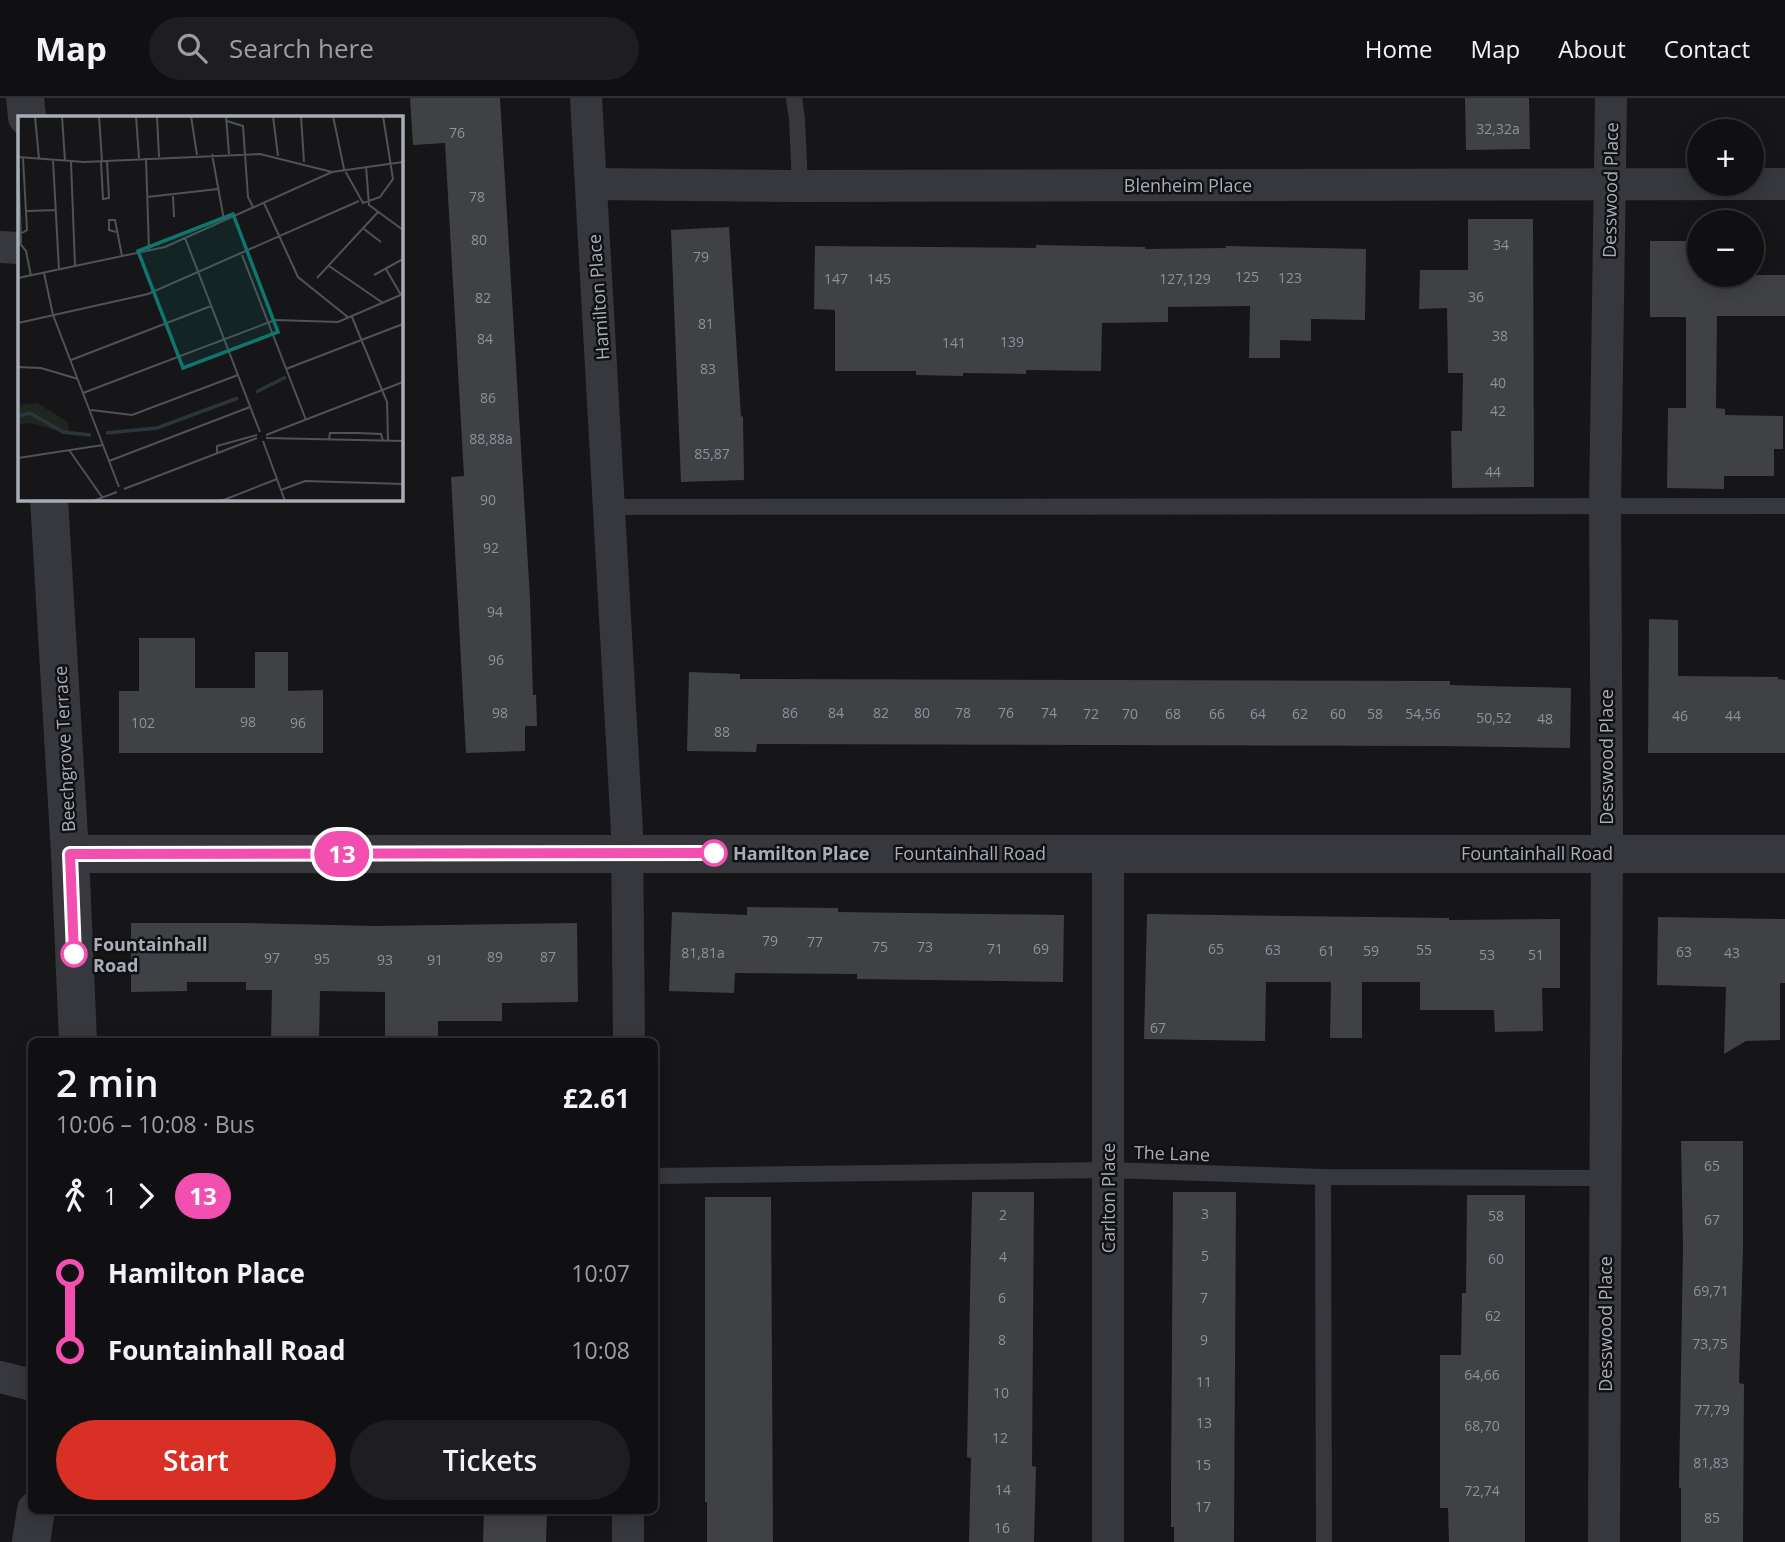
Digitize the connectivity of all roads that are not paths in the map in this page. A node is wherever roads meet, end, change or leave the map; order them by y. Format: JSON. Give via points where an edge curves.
{"nodes":[{"id":1,"x":25,"y":98,"type":"edge"},
{"id":2,"x":586,"y":98,"type":"edge"},
{"id":3,"x":794,"y":98,"type":"edge"},
{"id":4,"x":1611,"y":98,"type":"edge"},
{"id":5,"x":26,"y":116,"type":"edge"},
{"id":6,"x":591,"y":184,"type":"junction"},
{"id":7,"x":1611,"y":184,"type":"junction"},
{"id":8,"x":1785,"y":184,"type":"edge"},
{"id":9,"x":800,"y":186,"type":"junction"},
{"id":10,"x":0,"y":247,"type":"edge"},
{"id":11,"x":18,"y":248,"type":"edge"},
{"id":12,"x":49,"y":500,"type":"edge"},
{"id":13,"x":1605,"y":505,"type":"junction"},
{"id":14,"x":1785,"y":506,"type":"edge"},
{"id":15,"x":610,"y":507,"type":"junction"},
{"id":16,"x":628,"y":853,"type":"junction"},
{"id":17,"x":1108,"y":853,"type":"junction"},
{"id":18,"x":1607,"y":853,"type":"junction"},
{"id":19,"x":70,"y":854,"type":"junction"},
{"id":20,"x":1785,"y":854,"type":"edge"},
{"id":21,"x":78,"y":1038,"type":"edge"},
{"id":22,"x":629,"y":1038,"type":"edge"},
{"id":23,"x":1108,"y":1170,"type":"junction"},
{"id":24,"x":658,"y":1176,"type":"edge"},
{"id":25,"x":1323,"y":1177,"type":"junction"},
{"id":26,"x":1605,"y":1178,"type":"junction"},
{"id":27,"x":0,"y":1377,"type":"edge"},
{"id":28,"x":28,"y":1384,"type":"edge"},
{"id":29,"x":35,"y":1514,"type":"edge"},
{"id":30,"x":628,"y":1514,"type":"edge"},
{"id":31,"x":31,"y":1542,"type":"edge"},
{"id":32,"x":628,"y":1542,"type":"edge"},
{"id":33,"x":1108,"y":1542,"type":"edge"},
{"id":34,"x":1324,"y":1542,"type":"edge"},
{"id":35,"x":1604,"y":1542,"type":"edge"}],
"edges":[{"from":1,"to":5,"type":"street"},
{"from":2,"to":6,"type":"street","name":"Hamilton Place"},
{"from":3,"to":9,"type":"lane"},
{"from":4,"to":7,"type":"street","name":"Desswood Place"},
{"from":6,"to":9,"type":"street","name":"Blenheim Place"},
{"from":6,"to":15,"type":"street","name":"Hamilton Place"},
{"from":7,"to":8,"type":"street","name":"Blenheim Place"},
{"from":7,"to":9,"type":"street","name":"Blenheim Place"},
{"from":7,"to":13,"type":"street","name":"Desswood Place"},
{"from":10,"to":11,"type":"street"},
{"from":12,"to":19,"type":"street","name":"Beechgrove Terrace"},
{"from":13,"to":14,"type":"lane"},
{"from":13,"to":15,"type":"lane"},
{"from":13,"to":18,"type":"street","name":"Desswood Place"},
{"from":15,"to":16,"type":"street","name":"Hamilton Place"},
{"from":16,"to":17,"type":"street","name":"Fountainhall Road"},
{"from":16,"to":19,"type":"street","name":"Fountainhall Road"},
{"from":16,"to":22,"type":"street","name":"Hamilton Place"},
{"from":17,"to":18,"type":"street","name":"Fountainhall Road"},
{"from":17,"to":23,"type":"street","name":"Carlton Place"},
{"from":18,"to":20,"type":"street","name":"Fountainhall Road"},
{"from":18,"to":26,"type":"street","name":"Desswood Place"},
{"from":19,"to":21,"type":"street","name":"Beechgrove Terrace"},
{"from":23,"to":24,"type":"lane","name":"The Lane"},
{"from":23,"to":25,"type":"lane","name":"The Lane"},
{"from":23,"to":33,"type":"street","name":"Carlton Place"},
{"from":25,"to":26,"type":"lane","name":"The Lane"},
{"from":25,"to":34,"type":"lane"},
{"from":26,"to":35,"type":"street","name":"Desswood Place"},
{"from":27,"to":28,"type":"street"},
{"from":29,"to":31,"type":"street"},
{"from":30,"to":32,"type":"street"}]}
